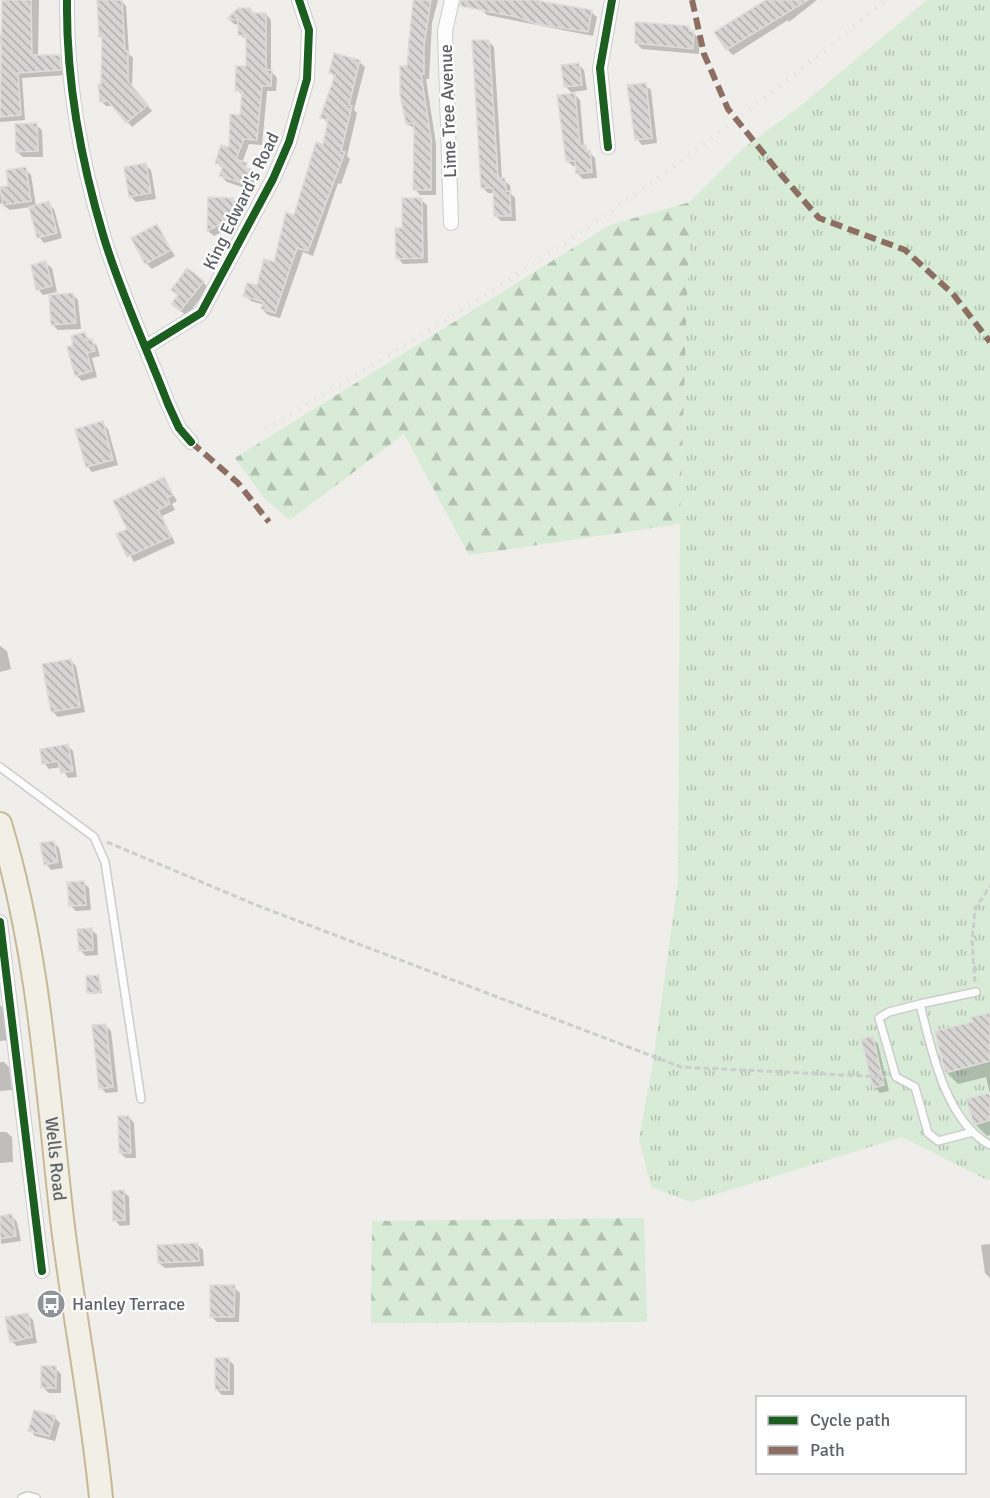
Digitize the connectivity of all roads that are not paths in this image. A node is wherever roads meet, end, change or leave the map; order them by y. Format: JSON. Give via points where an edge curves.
{"nodes":[{"id":1,"x":67,"y":0,"type":"edge"},
{"id":2,"x":299,"y":0,"type":"edge"},
{"id":3,"x":452,"y":0,"type":"edge"},
{"id":4,"x":612,"y":0,"type":"edge"},
{"id":5,"x":608,"y":147,"type":"dead end"},
{"id":6,"x":452,"y":223,"type":"dead end"},
{"id":7,"x":146,"y":347,"type":"junction"},
{"id":8,"x":191,"y":442,"type":"dead end"},
{"id":9,"x":0,"y":767,"type":"edge"},
{"id":10,"x":0,"y":824,"type":"edge"},
{"id":11,"x":0,"y":922,"type":"edge"},
{"id":12,"x":976,"y":992,"type":"road end"},
{"id":13,"x":920,"y":1004,"type":"junction"},
{"id":14,"x":141,"y":1098,"type":"dead end"},
{"id":15,"x":973,"y":1132,"type":"junction"},
{"id":16,"x":990,"y":1145,"type":"edge"},
{"id":17,"x":42,"y":1271,"type":"dead end"},
{"id":18,"x":22,"y":1498,"type":"edge"},
{"id":19,"x":36,"y":1498,"type":"edge"},
{"id":20,"x":100,"y":1498,"type":"edge"}],
"edges":[{"from":1,"to":7,"type":"street","via":[[78,132],[104,238]]},
{"from":2,"to":7,"type":"street","name":"King Edward's Road","via":[[309,30],[307,79],[289,142],[273,179],[201,314]]},
{"from":3,"to":6,"type":"street","name":"Lime Tree Avenue","via":[[445,32]]},
{"from":4,"to":5,"type":"street","via":[[600,68]]},
{"from":7,"to":8,"type":"street","via":[[179,428]]},
{"from":9,"to":14,"type":"lane","via":[[94,837],[105,862]]},
{"from":10,"to":20,"type":"highway","name":"Wells Road","via":[[32,955],[62,1222]]},
{"from":11,"to":17,"type":"street"},
{"from":12,"to":13,"type":"lane"},
{"from":13,"to":15,"type":"lane","via":[[939,1076]]},
{"from":13,"to":15,"type":"lane","via":[[879,1018],[896,1077],[915,1087],[928,1133],[938,1141]]},
{"from":15,"to":16,"type":"lane"},
{"from":18,"to":19,"type":"lane"}]}
